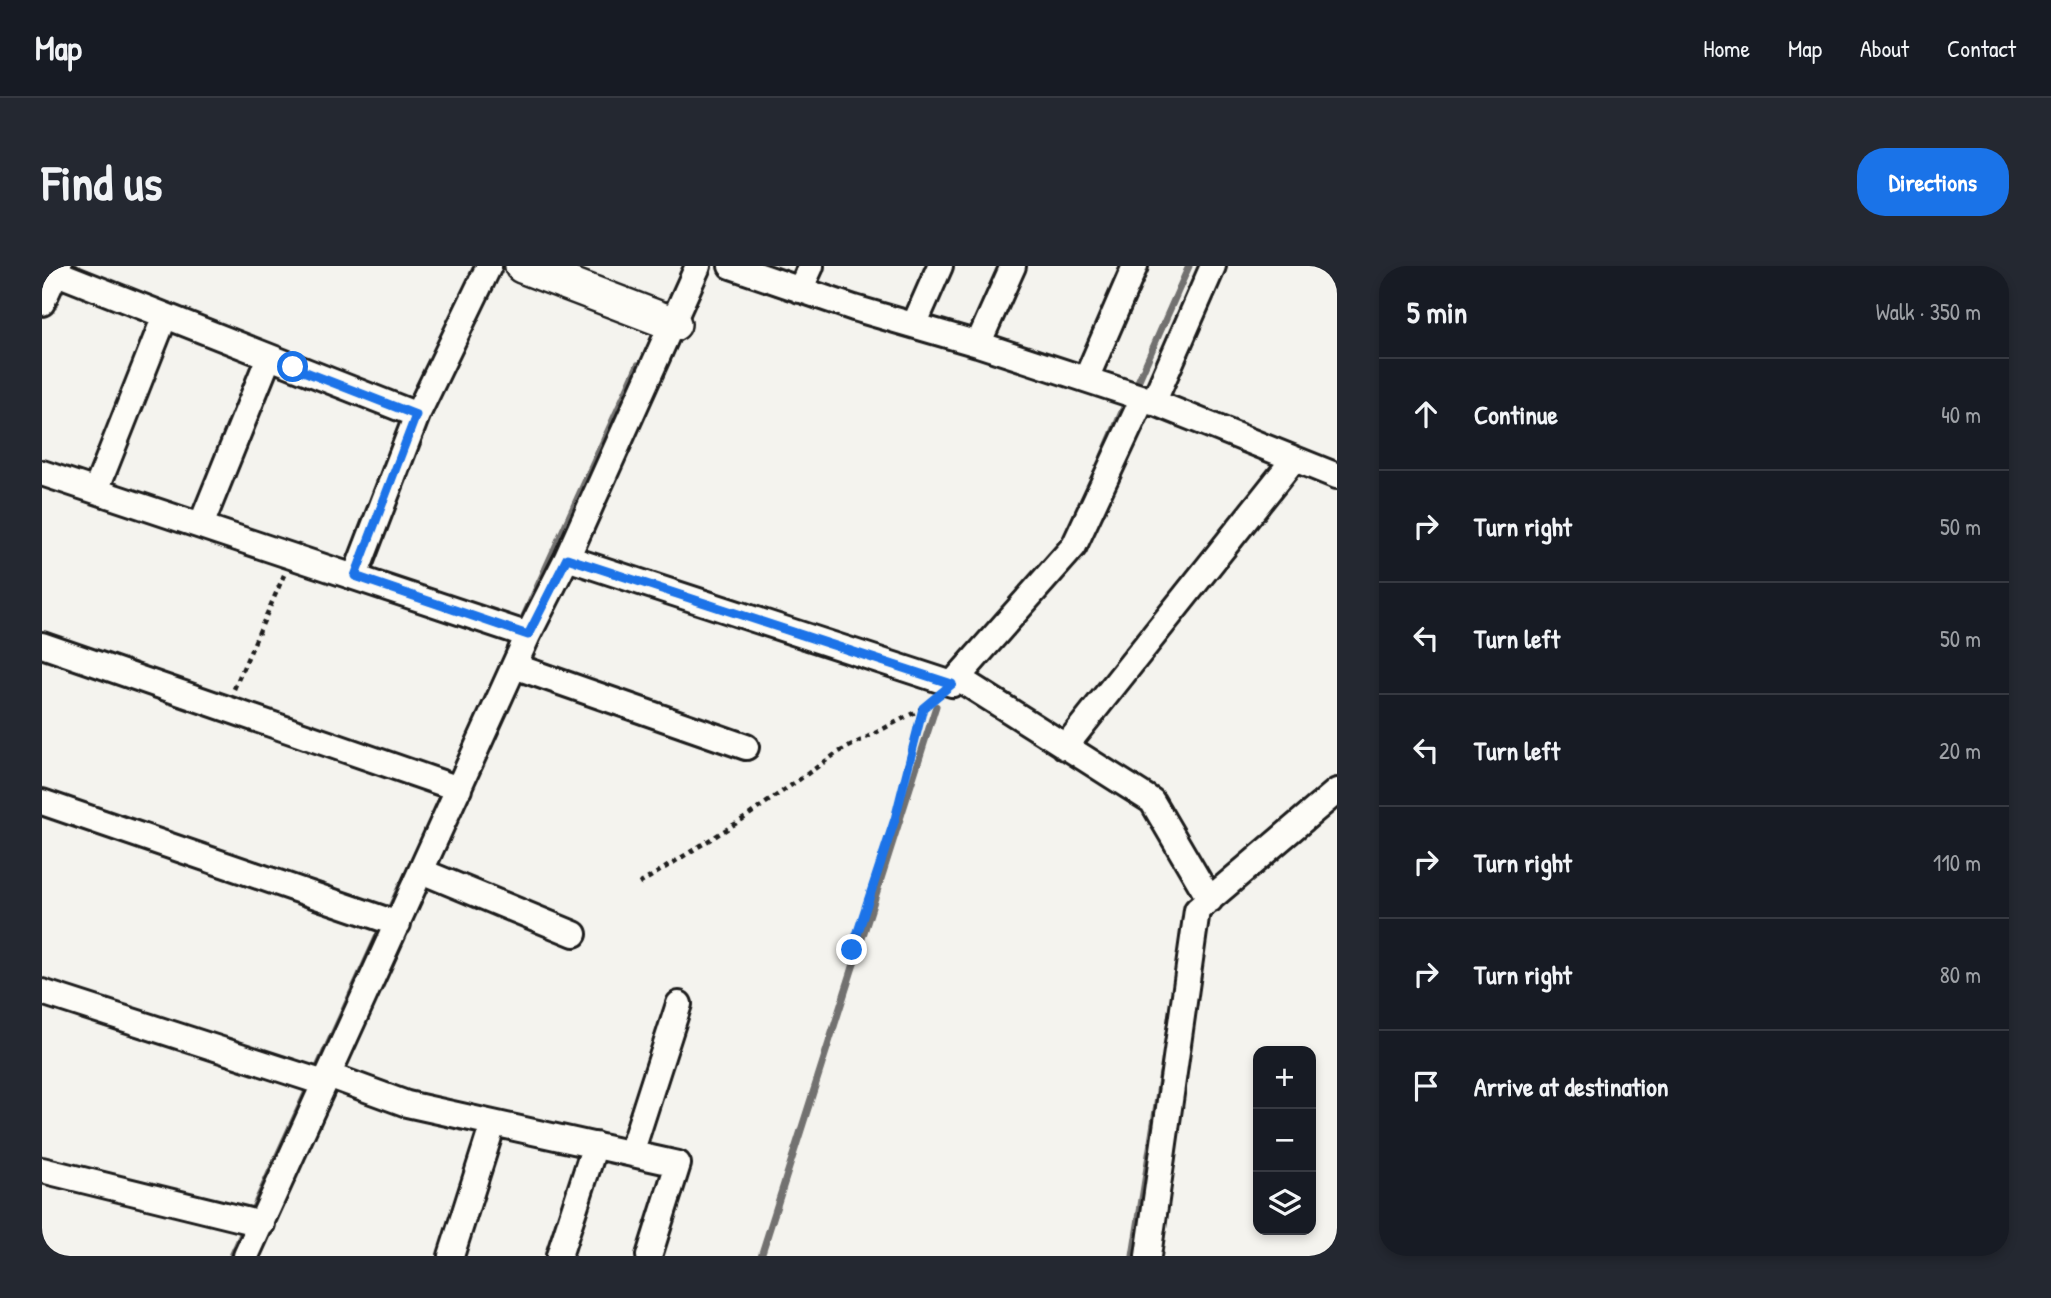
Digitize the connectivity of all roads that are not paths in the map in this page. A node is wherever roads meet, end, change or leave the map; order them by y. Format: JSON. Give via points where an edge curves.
{"nodes":[{"id":1,"x":489,"y":266,"type":"edge"},
{"id":2,"x":522,"y":266,"type":"edge"},
{"id":3,"x":698,"y":266,"type":"edge"},
{"id":4,"x":731,"y":266,"type":"edge"},
{"id":5,"x":811,"y":266,"type":"edge"},
{"id":6,"x":940,"y":266,"type":"edge"},
{"id":7,"x":1013,"y":266,"type":"edge"},
{"id":8,"x":1135,"y":266,"type":"edge"},
{"id":9,"x":1213,"y":266,"type":"edge"},
{"id":10,"x":52,"y":269,"type":"edge"},
{"id":11,"x":800,"y":290,"type":"junction"},
{"id":12,"x":42,"y":303,"type":"edge"},
{"id":13,"x":165,"y":316,"type":"junction"},
{"id":14,"x":674,"y":324,"type":"junction"},
{"id":15,"x":914,"y":325,"type":"junction"},
{"id":16,"x":978,"y":344,"type":"junction"},
{"id":17,"x":269,"y":357,"type":"junction"},
{"id":18,"x":1086,"y":379,"type":"junction"},
{"id":19,"x":1148,"y":400,"type":"junction"},
{"id":20,"x":416,"y":415,"type":"junction"},
{"id":21,"x":1294,"y":459,"type":"junction"},
{"id":22,"x":42,"y":472,"type":"edge"},
{"id":23,"x":1337,"y":476,"type":"edge"},
{"id":24,"x":96,"y":491,"type":"junction"},
{"id":25,"x":201,"y":525,"type":"junction"},
{"id":26,"x":567,"y":558,"type":"junction"},
{"id":27,"x":355,"y":576,"type":"junction"},
{"id":28,"x":519,"y":632,"type":"junction"},
{"id":29,"x":42,"y":645,"type":"edge"},
{"id":30,"x":514,"y":666,"type":"junction"},
{"id":31,"x":955,"y":681,"type":"junction"},
{"id":32,"x":746,"y":747,"type":"dead end"},
{"id":33,"x":1065,"y":747,"type":"junction"},
{"id":34,"x":450,"y":786,"type":"junction"},
{"id":35,"x":1337,"y":791,"type":"edge"},
{"id":36,"x":42,"y":802,"type":"edge"},
{"id":37,"x":421,"y":871,"type":"junction"},
{"id":38,"x":1210,"y":900,"type":"junction"},
{"id":39,"x":389,"y":921,"type":"junction"},
{"id":40,"x":574,"y":934,"type":"dead end"},
{"id":41,"x":42,"y":992,"type":"edge"},
{"id":42,"x":679,"y":1004,"type":"dead end"},
{"id":43,"x":319,"y":1079,"type":"junction"},
{"id":44,"x":493,"y":1124,"type":"junction"},
{"id":45,"x":595,"y":1145,"type":"junction"},
{"id":46,"x":631,"y":1153,"type":"junction"},
{"id":47,"x":42,"y":1170,"type":"edge"},
{"id":48,"x":252,"y":1221,"type":"junction"},
{"id":49,"x":246,"y":1256,"type":"edge"},
{"id":50,"x":451,"y":1256,"type":"edge"},
{"id":51,"x":559,"y":1256,"type":"edge"},
{"id":52,"x":649,"y":1256,"type":"edge"},
{"id":53,"x":1148,"y":1256,"type":"edge"}],
"edges":[{"from":1,"to":20,"type":"street"},
{"from":2,"to":14,"type":"street"},
{"from":3,"to":14,"type":"street"},
{"from":4,"to":11,"type":"street"},
{"from":5,"to":11,"type":"street"},
{"from":6,"to":15,"type":"street"},
{"from":7,"to":16,"type":"street"},
{"from":8,"to":18,"type":"street"},
{"from":9,"to":19,"type":"street"},
{"from":10,"to":12,"type":"street"},
{"from":10,"to":13,"type":"street"},
{"from":11,"to":15,"type":"street"},
{"from":13,"to":17,"type":"street"},
{"from":13,"to":24,"type":"street"},
{"from":14,"to":26,"type":"street"},
{"from":15,"to":16,"type":"street"},
{"from":16,"to":18,"type":"street"},
{"from":17,"to":20,"type":"street"},
{"from":17,"to":25,"type":"street"},
{"from":18,"to":19,"type":"street"},
{"from":19,"to":21,"type":"street"},
{"from":19,"to":31,"type":"street","via":[[1074,546]]},
{"from":20,"to":27,"type":"street"},
{"from":21,"to":23,"type":"street"},
{"from":21,"to":33,"type":"street"},
{"from":22,"to":24,"type":"street"},
{"from":24,"to":25,"type":"street"},
{"from":25,"to":27,"type":"street"},
{"from":26,"to":28,"type":"street"},
{"from":26,"to":31,"type":"street"},
{"from":27,"to":28,"type":"street"},
{"from":28,"to":30,"type":"street"},
{"from":29,"to":34,"type":"street"},
{"from":30,"to":32,"type":"street"},
{"from":30,"to":34,"type":"street"},
{"from":31,"to":33,"type":"street"},
{"from":33,"to":38,"type":"street","via":[[1152,801]]},
{"from":34,"to":37,"type":"street"},
{"from":35,"to":38,"type":"street"},
{"from":36,"to":39,"type":"street"},
{"from":37,"to":39,"type":"street"},
{"from":37,"to":40,"type":"street"},
{"from":38,"to":53,"type":"street","via":[[1198,910]]},
{"from":39,"to":43,"type":"street"},
{"from":41,"to":43,"type":"street"},
{"from":42,"to":46,"type":"street"},
{"from":43,"to":44,"type":"street"},
{"from":43,"to":48,"type":"street"},
{"from":44,"to":45,"type":"street"},
{"from":44,"to":50,"type":"street"},
{"from":45,"to":46,"type":"street"},
{"from":45,"to":51,"type":"street"},
{"from":46,"to":52,"type":"street","via":[[678,1164]]},
{"from":47,"to":48,"type":"street"},
{"from":48,"to":49,"type":"street"}]}
